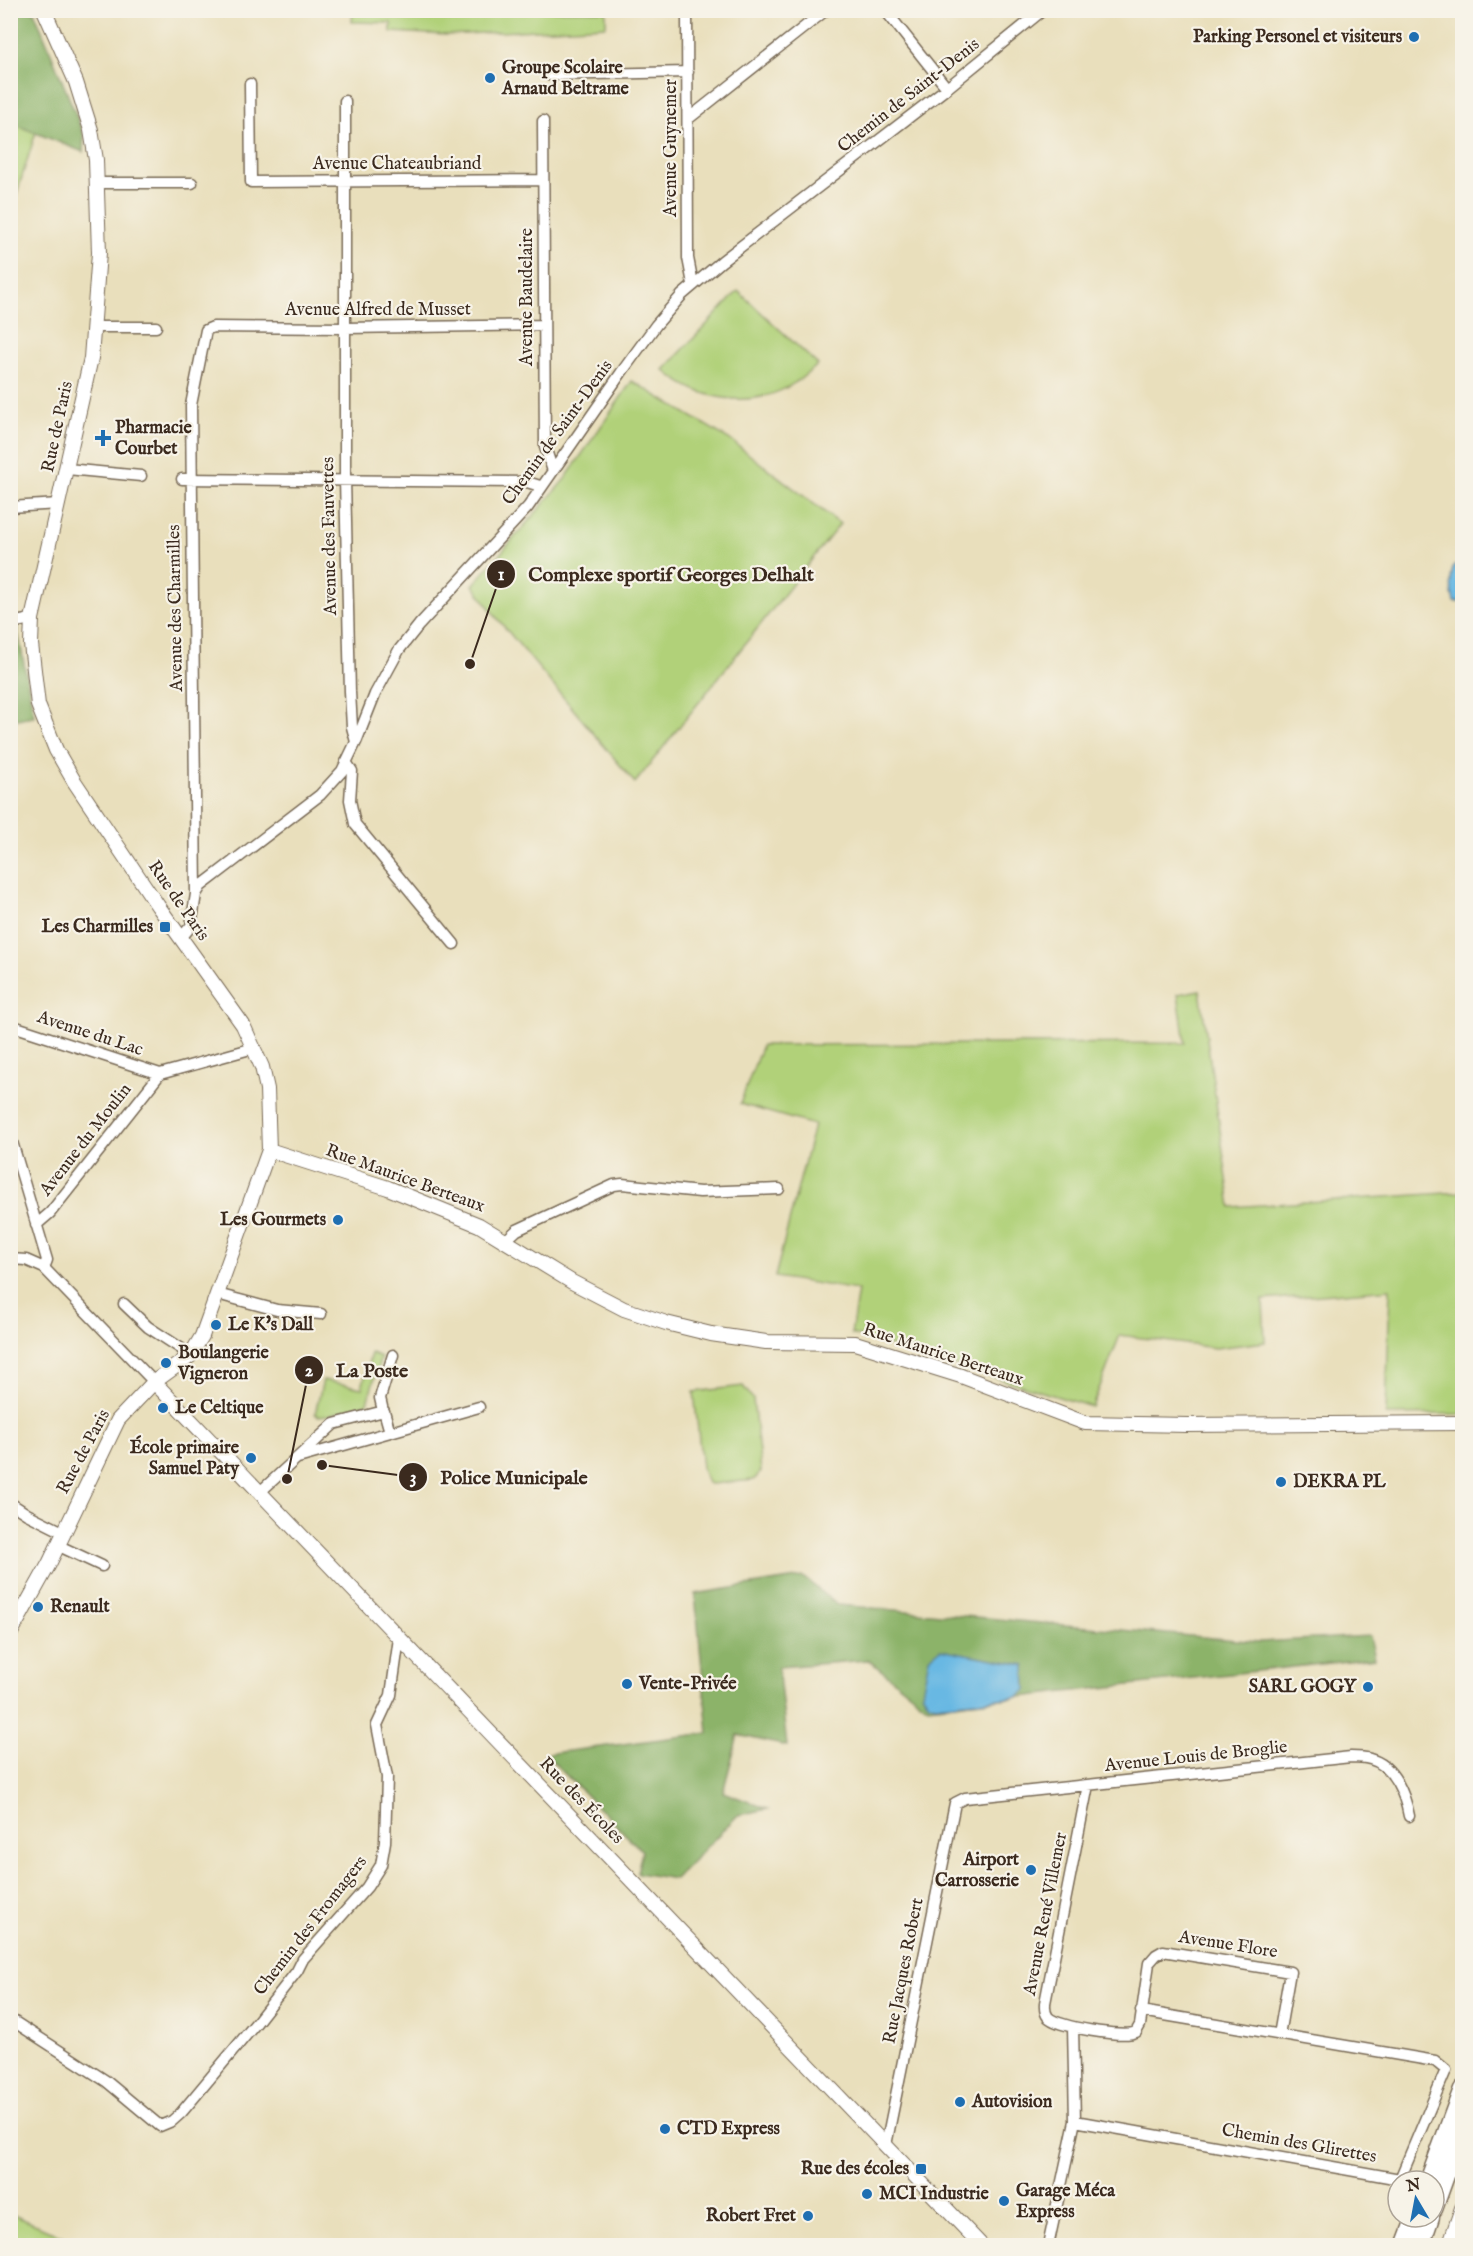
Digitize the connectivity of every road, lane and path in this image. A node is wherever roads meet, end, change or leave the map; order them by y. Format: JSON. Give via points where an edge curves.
{"nodes":[{"id":1,"x":44,"y":10,"type":"edge"},
{"id":2,"x":687,"y":10,"type":"edge"},
{"id":3,"x":826,"y":10,"type":"edge"},
{"id":4,"x":885,"y":10,"type":"edge"},
{"id":5,"x":1043,"y":10,"type":"edge"},
{"id":6,"x":688,"y":72,"type":"junction"},
{"id":7,"x":548,"y":75,"type":"dead end"},
{"id":8,"x":250,"y":84,"type":"dead end"},
{"id":9,"x":947,"y":88,"type":"junction"},
{"id":10,"x":345,"y":101,"type":"dead end"},
{"id":11,"x":688,"y":119,"type":"junction"},
{"id":12,"x":543,"y":121,"type":"dead end"},
{"id":13,"x":344,"y":180,"type":"junction"},
{"id":14,"x":543,"y":180,"type":"junction"},
{"id":15,"x":97,"y":183,"type":"junction"},
{"id":16,"x":192,"y":183,"type":"dead end"},
{"id":17,"x":693,"y":284,"type":"junction"},
{"id":18,"x":543,"y":326,"type":"junction"},
{"id":19,"x":94,"y":327,"type":"junction"},
{"id":20,"x":156,"y":327,"type":"dead end"},
{"id":21,"x":213,"y":327,"type":"joint"},
{"id":22,"x":345,"y":328,"type":"junction"},
{"id":23,"x":67,"y":469,"type":"junction"},
{"id":24,"x":553,"y":471,"type":"junction"},
{"id":25,"x":141,"y":476,"type":"dead end"},
{"id":26,"x":186,"y":479,"type":"junction"},
{"id":27,"x":345,"y":479,"type":"junction"},
{"id":28,"x":540,"y":486,"type":"junction"},
{"id":29,"x":59,"y":504,"type":"junction"},
{"id":30,"x":10,"y":507,"type":"edge"},
{"id":31,"x":32,"y":619,"type":"junction"},
{"id":32,"x":10,"y":622,"type":"edge"},
{"id":33,"x":356,"y":742,"type":"junction"},
{"id":34,"x":346,"y":762,"type":"junction"},
{"id":35,"x":196,"y":894,"type":"junction"},
{"id":36,"x":182,"y":938,"type":"junction"},
{"id":37,"x":454,"y":944,"type":"dead end"},
{"id":38,"x":10,"y":1025,"type":"edge"},
{"id":39,"x":254,"y":1048,"type":"junction"},
{"id":40,"x":160,"y":1074,"type":"junction"},
{"id":41,"x":10,"y":1135,"type":"edge"},
{"id":42,"x":269,"y":1150,"type":"junction"},
{"id":43,"x":779,"y":1189,"type":"dead end"},
{"id":44,"x":36,"y":1225,"type":"junction"},
{"id":45,"x":506,"y":1240,"type":"junction"},
{"id":46,"x":10,"y":1259,"type":"edge"},
{"id":47,"x":44,"y":1268,"type":"junction"},
{"id":48,"x":217,"y":1294,"type":"junction"},
{"id":49,"x":124,"y":1304,"type":"dead end"},
{"id":50,"x":321,"y":1314,"type":"dead end"},
{"id":51,"x":393,"y":1354,"type":"dead end"},
{"id":52,"x":191,"y":1355,"type":"junction"},
{"id":53,"x":154,"y":1382,"type":"junction"},
{"id":54,"x":479,"y":1407,"type":"dead end"},
{"id":55,"x":383,"y":1411,"type":"junction"},
{"id":56,"x":1462,"y":1423,"type":"edge"},
{"id":57,"x":390,"y":1432,"type":"junction"},
{"id":58,"x":298,"y":1458,"type":"junction"},
{"id":59,"x":260,"y":1492,"type":"junction"},
{"id":60,"x":10,"y":1503,"type":"edge"},
{"id":61,"x":63,"y":1532,"type":"junction"},
{"id":62,"x":57,"y":1545,"type":"junction"},
{"id":63,"x":102,"y":1566,"type":"dead end"},
{"id":64,"x":11,"y":1633,"type":"edge"},
{"id":65,"x":399,"y":1638,"type":"junction"},
{"id":66,"x":1088,"y":1785,"type":"junction"},
{"id":67,"x":955,"y":1803,"type":"joint"},
{"id":68,"x":1409,"y":1816,"type":"dead end"},
{"id":69,"x":1141,"y":2011,"type":"junction"},
{"id":70,"x":10,"y":2019,"type":"edge"},
{"id":71,"x":1073,"y":2027,"type":"junction"},
{"id":72,"x":1280,"y":2035,"type":"junction"},
{"id":73,"x":1462,"y":2089,"type":"edge"},
{"id":74,"x":1075,"y":2121,"type":"junction"},
{"id":75,"x":1462,"y":2132,"type":"edge"},
{"id":76,"x":886,"y":2145,"type":"junction"},
{"id":77,"x":1432,"y":2169,"type":"edge"},
{"id":78,"x":1446,"y":2176,"type":"edge"},
{"id":79,"x":1462,"y":2208,"type":"edge"},
{"id":80,"x":1410,"y":2229,"type":"edge"},
{"id":81,"x":1426,"y":2229,"type":"edge"},
{"id":82,"x":981,"y":2246,"type":"edge"},
{"id":83,"x":1048,"y":2246,"type":"edge"},
{"id":84,"x":1404,"y":2246,"type":"edge"},
{"id":85,"x":1420,"y":2246,"type":"edge"},
{"id":86,"x":1449,"y":2246,"type":"edge"}],
"edges":[{"from":1,"to":15,"type":"street","name":"Rue de Paris","via":[[76,82],[91,130]]},
{"from":2,"to":6,"type":"street","name":"Avenue Guynemer"},
{"from":3,"to":11,"type":"street"},
{"from":4,"to":9,"type":"street"},
{"from":5,"to":9,"type":"street","name":"Chemin de Saint-Denis"},
{"from":6,"to":7,"type":"street"},
{"from":6,"to":11,"type":"street","name":"Avenue Guynemer"},
{"from":8,"to":13,"type":"street","name":"Avenue Chateaubriand","via":[[251,182]]},
{"from":9,"to":17,"type":"street","name":"Chemin de Saint-Denis"},
{"from":10,"to":13,"type":"street","name":"Avenue des Fauvettes"},
{"from":11,"to":17,"type":"street","name":"Avenue Guynemer","via":[[688,258]]},
{"from":12,"to":14,"type":"street","name":"Avenue Baudelaire"},
{"from":13,"to":14,"type":"street","name":"Avenue Chateaubriand"},
{"from":13,"to":22,"type":"street","name":"Avenue des Fauvettes"},
{"from":14,"to":18,"type":"street","name":"Avenue Baudelaire"},
{"from":15,"to":16,"type":"street"},
{"from":15,"to":19,"type":"street","name":"Rue de Paris","via":[[99,253]]},
{"from":17,"to":24,"type":"street","name":"Chemin de Saint-Denis","via":[[656,325]]},
{"from":18,"to":22,"type":"street","name":"Avenue Alfred de Musset"},
{"from":18,"to":24,"type":"street","name":"Avenue Baudelaire","via":[[544,447]]},
{"from":19,"to":20,"type":"street"},
{"from":19,"to":23,"type":"street","name":"Rue de Paris"},
{"from":21,"to":22,"type":"street","name":"Avenue Alfred de Musset"},
{"from":21,"to":26,"type":"street","name":"Avenue des Charmilles","via":[[206,330],[191,405]]},
{"from":22,"to":27,"type":"street","name":"Avenue des Fauvettes"},
{"from":23,"to":25,"type":"street"},
{"from":23,"to":29,"type":"street","name":"Rue de Paris"},
{"from":24,"to":28,"type":"street","name":"Chemin de Saint-Denis"},
{"from":26,"to":27,"type":"street"},
{"from":26,"to":35,"type":"street","name":"Avenue des Charmilles"},
{"from":27,"to":28,"type":"street","via":[[527,482]]},
{"from":27,"to":33,"type":"street","name":"Avenue des Fauvettes","via":[[350,692]]},
{"from":28,"to":33,"type":"street","name":"Chemin de Saint-Denis","via":[[528,507],[399,650],[375,694]]},
{"from":29,"to":30,"type":"street"},
{"from":29,"to":31,"type":"street","name":"Rue de Paris"},
{"from":31,"to":32,"type":"street"},
{"from":31,"to":36,"type":"street","name":"Rue de Paris","via":[[38,705],[56,750]]},
{"from":33,"to":34,"type":"street","name":"Chemin de Saint-Denis"},
{"from":34,"to":35,"type":"street","name":"Chemin de Saint-Denis","via":[[320,795],[206,880]]},
{"from":34,"to":37,"type":"street","via":[[352,771],[350,808],[356,824]]},
{"from":35,"to":36,"type":"street","via":[[191,926]]},
{"from":36,"to":39,"type":"street","name":"Rue de Paris","via":[[243,1025]]},
{"from":38,"to":40,"type":"street","name":"Avenue du Lac"},
{"from":39,"to":40,"type":"street"},
{"from":39,"to":42,"type":"street","name":"Rue de Paris","via":[[267,1089]]},
{"from":40,"to":44,"type":"street","name":"Avenue du Moulin","via":[[50,1213]]},
{"from":41,"to":44,"type":"street"},
{"from":42,"to":45,"type":"street","name":"Rue Maurice Berteaux","via":[[388,1188],[480,1225]]},
{"from":42,"to":48,"type":"street","name":"Rue de Paris"},
{"from":43,"to":45,"type":"street","via":[[700,1192],[614,1185],[517,1230]]},
{"from":44,"to":47,"type":"street","via":[[47,1260]]},
{"from":45,"to":56,"type":"street","name":"Rue Maurice Berteaux","via":[[539,1263],[624,1309],[666,1323],[766,1342],[855,1343],[961,1376],[1085,1423]]},
{"from":46,"to":47,"type":"street","via":[[26,1260]]},
{"from":47,"to":53,"type":"street"},
{"from":48,"to":50,"type":"street","via":[[277,1310]]},
{"from":48,"to":52,"type":"street","name":"Rue de Paris","via":[[206,1328]]},
{"from":49,"to":52,"type":"street","via":[[148,1327]]},
{"from":51,"to":55,"type":"street","via":[[380,1398]]},
{"from":52,"to":53,"type":"street","name":"Rue de Paris"},
{"from":53,"to":59,"type":"street","name":"Rue des Écoles"},
{"from":53,"to":61,"type":"street","name":"Rue de Paris","via":[[118,1420]]},
{"from":54,"to":57,"type":"street"},
{"from":55,"to":57,"type":"street"},
{"from":55,"to":58,"type":"street","via":[[334,1424]]},
{"from":57,"to":58,"type":"street"},
{"from":58,"to":59,"type":"street"},
{"from":59,"to":65,"type":"street","name":"Rue des Écoles"},
{"from":60,"to":61,"type":"street"},
{"from":61,"to":62,"type":"street","name":"Rue de Paris"},
{"from":62,"to":63,"type":"street"},
{"from":62,"to":64,"type":"street","name":"Rue de Paris"},
{"from":65,"to":70,"type":"street","name":"Chemin des Fromagers","via":[[391,1695],[378,1725],[387,1778],[386,1842],[381,1865],[367,1887],[303,1959],[172,2121],[160,2126],[106,2081]]},
{"from":65,"to":76,"type":"street","name":"Rue des Écoles"},
{"from":66,"to":67,"type":"street","name":"Avenue Louis de Broglie","via":[[964,1798]]},
{"from":66,"to":68,"type":"street","name":"Avenue Louis de Broglie","via":[[1350,1757],[1372,1759],[1388,1770],[1404,1794]]},
{"from":66,"to":71,"type":"street","name":"Avenue René Villemer","via":[[1045,2003],[1049,2018]]},
{"from":67,"to":76,"type":"street","name":"Rue Jacques Robert"},
{"from":69,"to":71,"type":"street","name":"Avenue Flore","via":[[1140,2025],[1132,2034]]},
{"from":69,"to":72,"type":"street"},
{"from":69,"to":72,"type":"street","name":"Avenue Flore","via":[[1149,1963],[1163,1951],[1290,1972]]},
{"from":71,"to":74,"type":"street"},
{"from":72,"to":74,"type":"street","name":"Chemin des Glirettes","via":[[1435,2061],[1446,2070],[1400,2179]]},
{"from":73,"to":77,"type":"main road"},
{"from":74,"to":83,"type":"street"},
{"from":75,"to":78,"type":"main road"},
{"from":76,"to":82,"type":"street","name":"Rue des Écoles"},
{"from":79,"to":86,"type":"street"},
{"from":80,"to":84,"type":"main road"},
{"from":81,"to":85,"type":"main road"}]}
